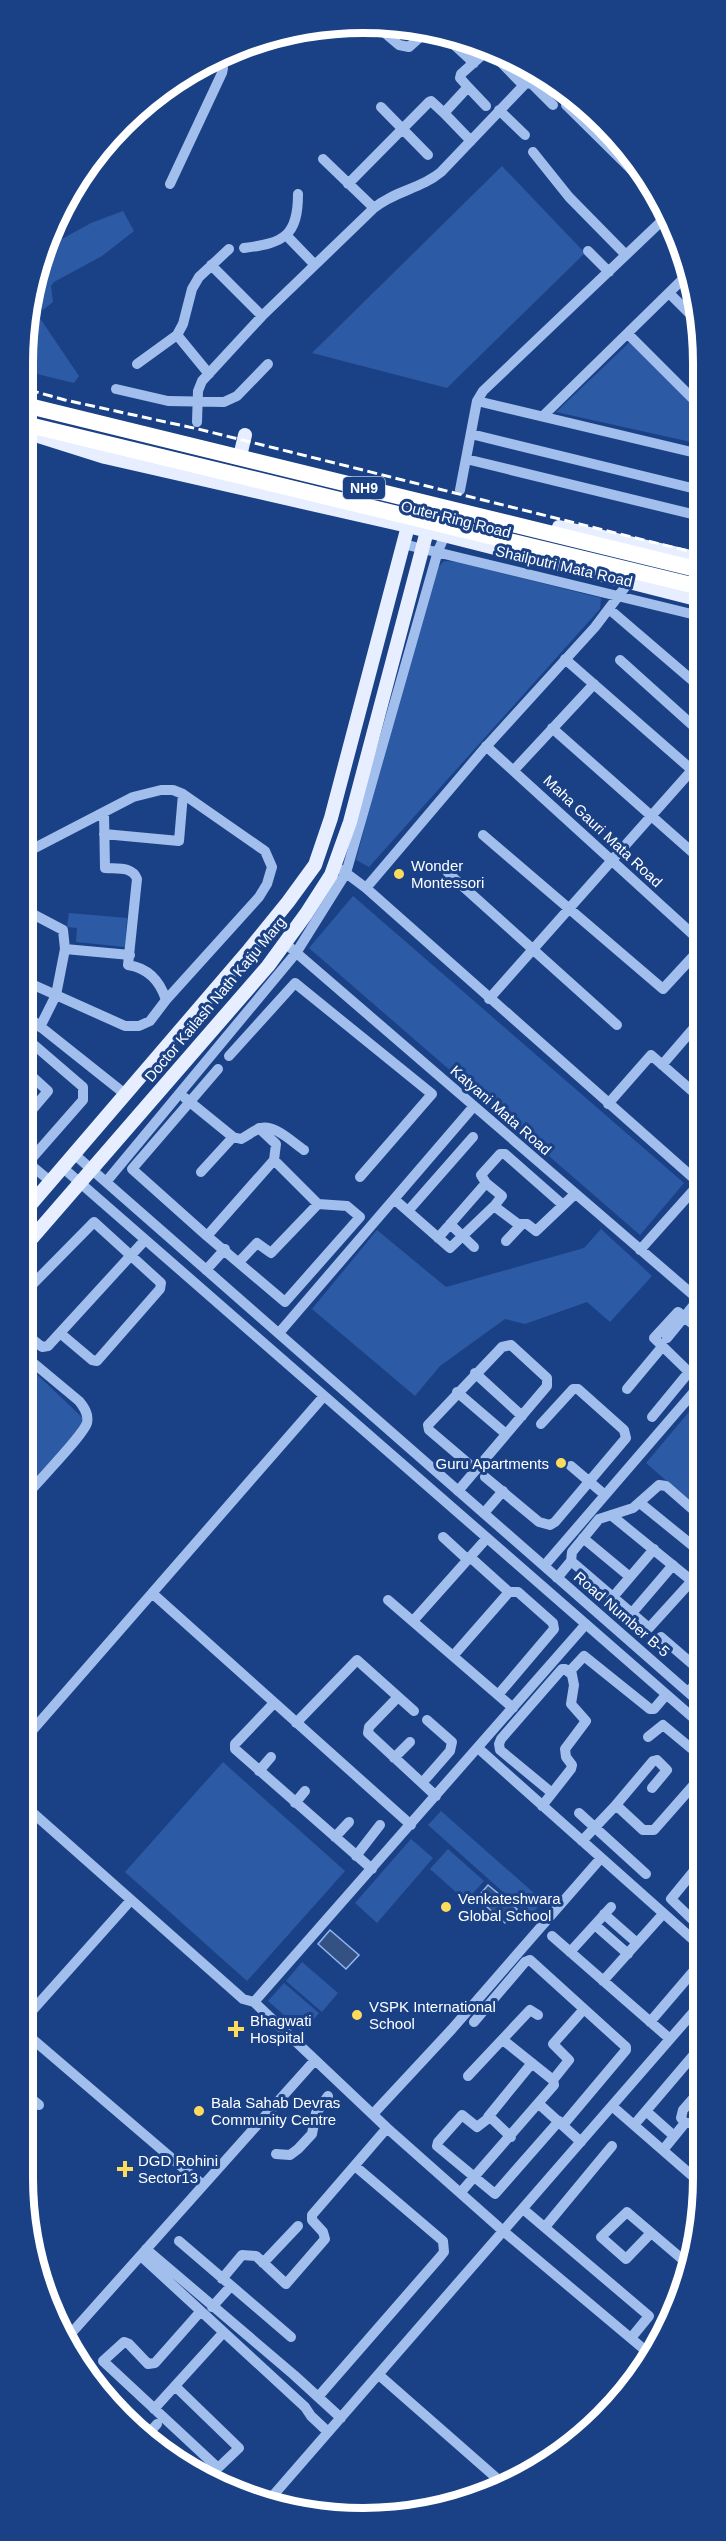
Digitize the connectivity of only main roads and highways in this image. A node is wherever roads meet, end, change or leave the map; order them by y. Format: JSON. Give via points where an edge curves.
{"nodes":[{"id":1,"x":33,"y":405,"type":"edge"},
{"id":2,"x":33,"y":405,"type":"edge"},
{"id":3,"x":33,"y":426,"type":"edge"},
{"id":4,"x":33,"y":435,"type":"edge"},
{"id":5,"x":245,"y":435,"type":"dead end"},
{"id":6,"x":222,"y":447,"type":"junction"},
{"id":7,"x":241,"y":452,"type":"junction"},
{"id":8,"x":214,"y":482,"type":"junction"},
{"id":9,"x":408,"y":526,"type":"junction"},
{"id":10,"x":427,"y":531,"type":"junction"},
{"id":11,"x":618,"y":541,"type":"junction"},
{"id":12,"x":693,"y":557,"type":"edge"},
{"id":13,"x":693,"y":568,"type":"edge"},
{"id":14,"x":608,"y":576,"type":"junction"},
{"id":15,"x":693,"y":585,"type":"edge"},
{"id":16,"x":693,"y":598,"type":"edge"},
{"id":17,"x":349,"y":750,"type":"junction"},
{"id":18,"x":368,"y":756,"type":"junction"},
{"id":19,"x":33,"y":1202,"type":"edge"},
{"id":20,"x":33,"y":1237,"type":"edge"}],
"edges":[{"from":1,"to":6,"type":"main road","name":"Outer Ring Road"},
{"from":2,"to":13,"type":"highway","name":"Outer Ring Road","number":"NH9","bridge":true},
{"from":3,"to":15,"type":"highway","name":"Outer Ring Road","number":"NH9","bridge":true},
{"from":4,"to":8,"type":"main road","name":"Outer Ring Road","via":[[105,458]]},
{"from":5,"to":7,"type":"main road"},
{"from":6,"to":7,"type":"main road","name":"Outer Ring Road"},
{"from":6,"to":8,"type":"main road"},
{"from":7,"to":11,"type":"main road","name":"Outer Ring Road"},
{"from":8,"to":9,"type":"main road","name":"Outer Ring Road"},
{"from":9,"to":10,"type":"main road","name":"Outer Ring Road"},
{"from":9,"to":17,"type":"main road","name":"Doctor Kailash Nath Katju Marg"},
{"from":10,"to":14,"type":"main road","name":"Outer Ring Road"},
{"from":10,"to":18,"type":"main road","name":"Doctor Kailash Nath Katju Marg"},
{"from":11,"to":12,"type":"main road","name":"Outer Ring Road"},
{"from":11,"to":14,"type":"main road"},
{"from":14,"to":16,"type":"main road","name":"Outer Ring Road"},
{"from":17,"to":18,"type":"main road"},
{"from":17,"to":19,"type":"main road","name":"Doctor Kailash Nath Katju Marg","via":[[315,865],[249,950]]},
{"from":18,"to":20,"type":"main road","name":"Doctor Kailash Nath Katju Marg","via":[[341,869],[331,875],[268,966]]}]}
